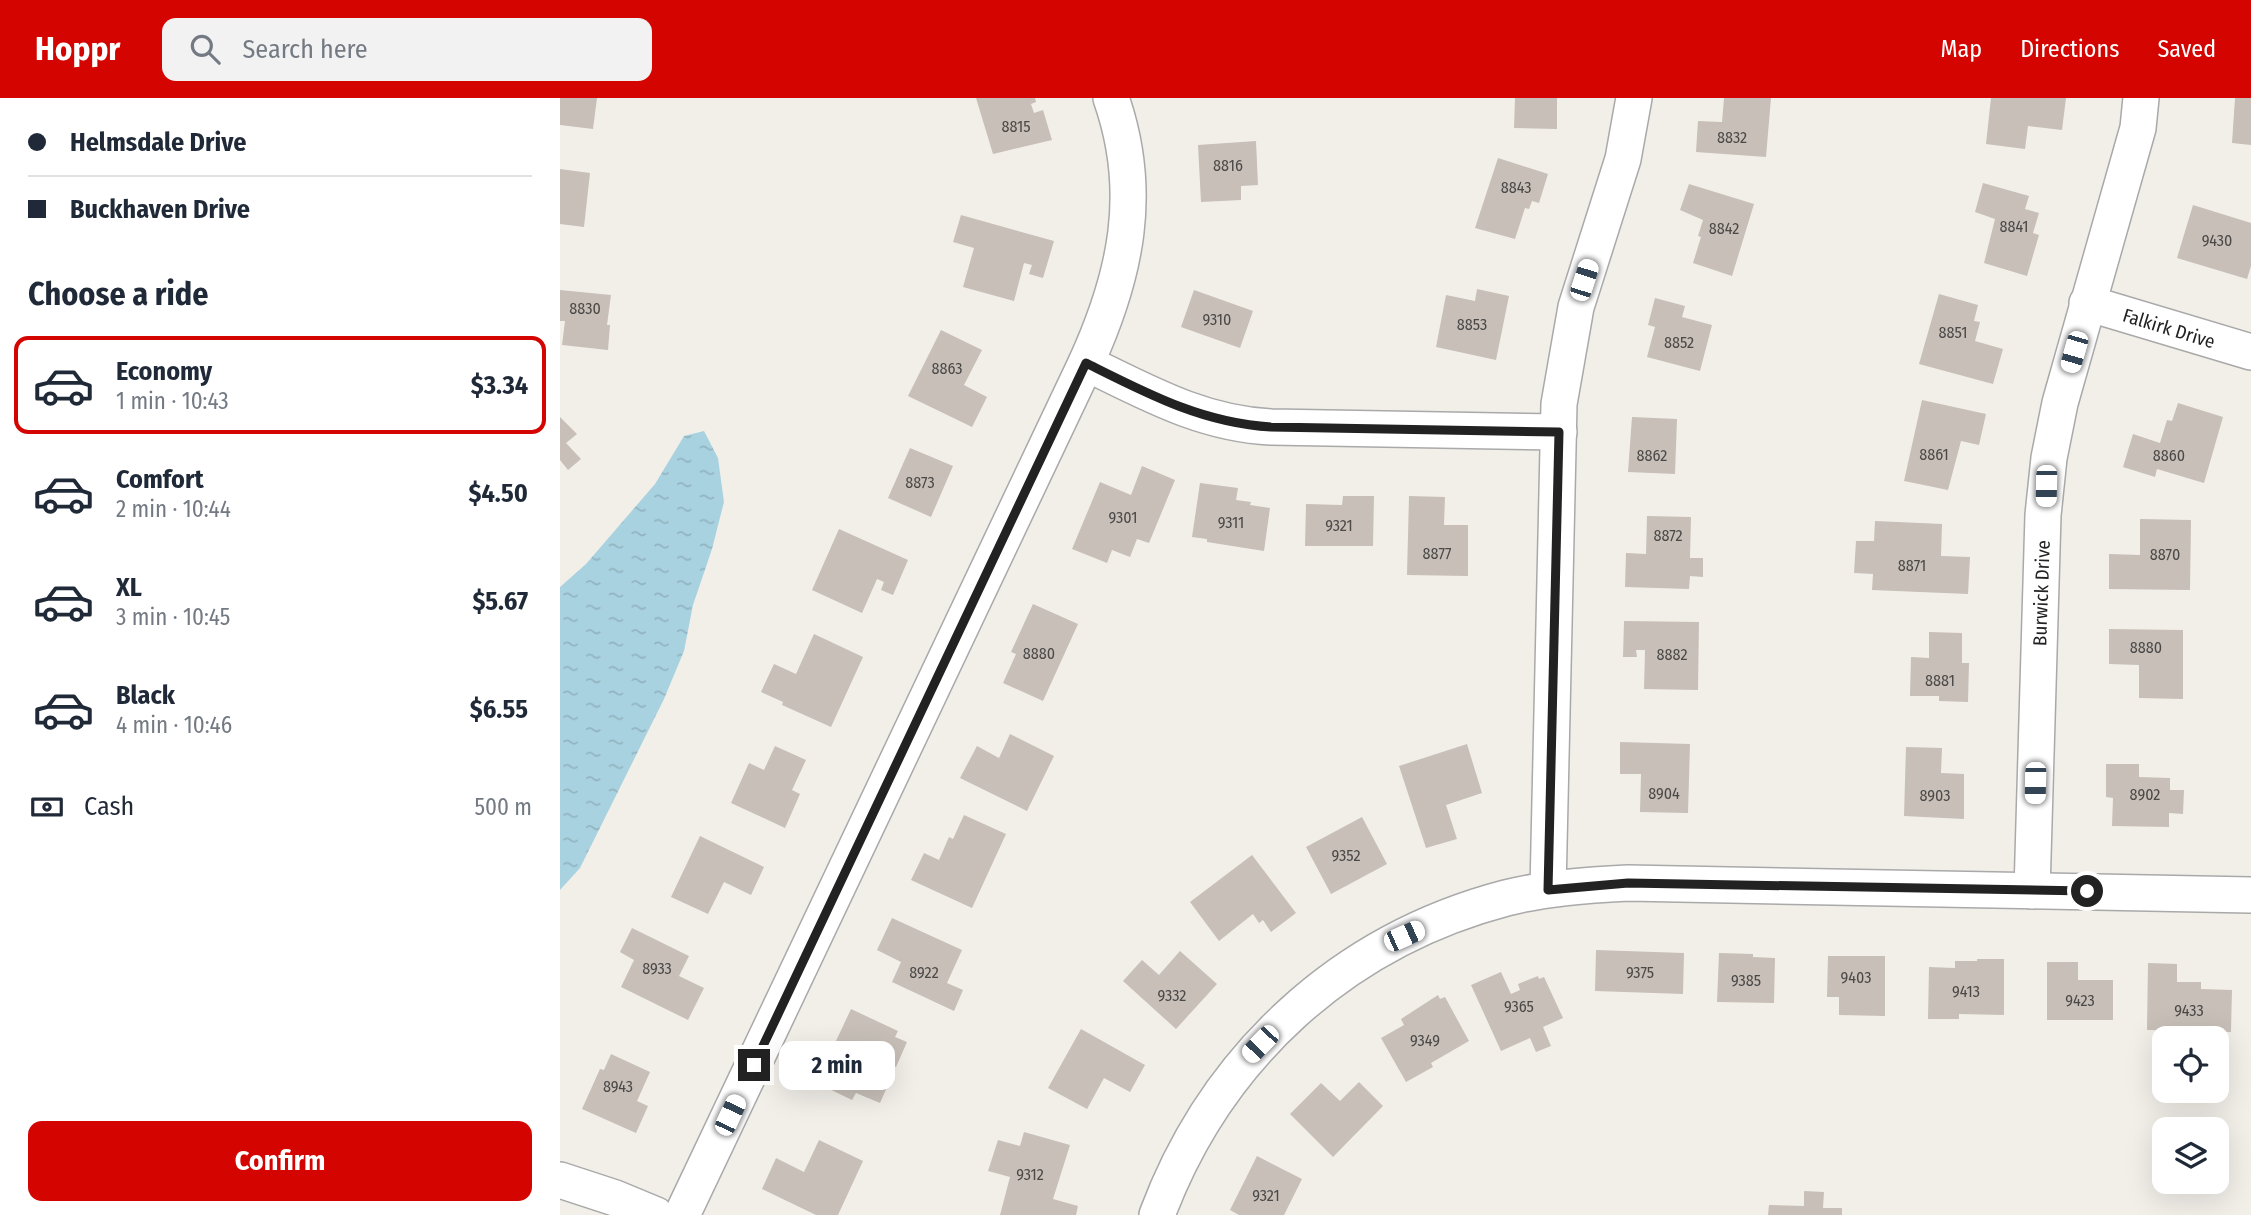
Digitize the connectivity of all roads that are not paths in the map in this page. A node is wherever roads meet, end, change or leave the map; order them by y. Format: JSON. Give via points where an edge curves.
{"nodes":[{"id":1,"x":1111,"y":98,"type":"edge"},
{"id":2,"x":1634,"y":98,"type":"edge"},
{"id":3,"x":2141,"y":98,"type":"edge"},
{"id":4,"x":2087,"y":303,"type":"junction"},
{"id":5,"x":2251,"y":352,"type":"edge"},
{"id":6,"x":1086,"y":363,"type":"junction"},
{"id":7,"x":1559,"y":432,"type":"junction"},
{"id":8,"x":1548,"y":890,"type":"junction"},
{"id":9,"x":2032,"y":891,"type":"junction"},
{"id":10,"x":2251,"y":895,"type":"edge"},
{"id":11,"x":560,"y":1180,"type":"edge"},
{"id":12,"x":656,"y":1215,"type":"edge"},
{"id":13,"x":682,"y":1215,"type":"edge"},
{"id":14,"x":1157,"y":1215,"type":"edge"}],
"edges":[{"from":1,"to":6,"type":"street","via":[[1122,132],[1129,198],[1124,252],[1115,291]]},
{"from":2,"to":7,"type":"street","via":[[1623,159],[1576,307],[1562,376]]},
{"from":3,"to":4,"type":"street","name":"Burwick Drive","via":[[2138,128]]},
{"from":4,"to":5,"type":"street","name":"Falkirk Drive"},
{"from":4,"to":9,"type":"street","name":"Burwick Drive","via":[[2060,403],[2043,514]]},
{"from":6,"to":7,"type":"street","via":[[1171,405],[1236,424]]},
{"from":6,"to":13,"type":"street"},
{"from":7,"to":8,"type":"street"},
{"from":8,"to":9,"type":"street","via":[[1628,883]]},
{"from":8,"to":14,"type":"street","via":[[1507,898],[1429,925],[1367,956],[1311,996],[1224,1086],[1181,1158]]},
{"from":9,"to":10,"type":"street"},
{"from":11,"to":12,"type":"street"}]}
